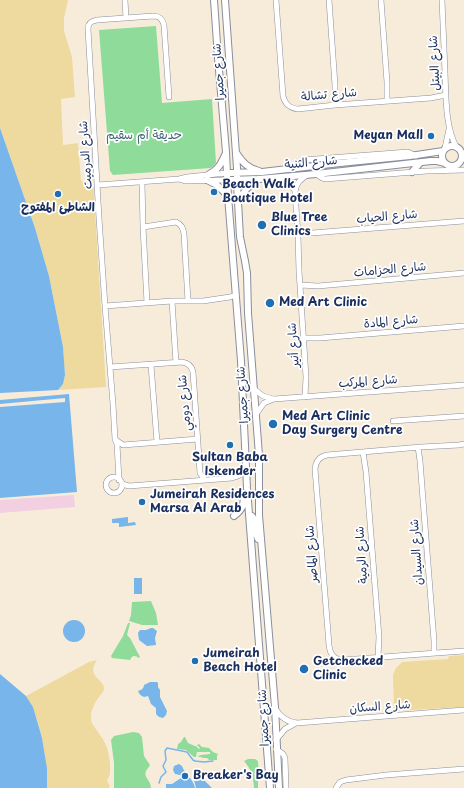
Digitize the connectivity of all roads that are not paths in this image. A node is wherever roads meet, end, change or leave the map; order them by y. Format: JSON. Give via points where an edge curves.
{"nodes":[{"id":1,"x":125,"y":0,"type":"edge"},
{"id":2,"x":214,"y":0,"type":"edge"},
{"id":3,"x":225,"y":0,"type":"edge"},
{"id":4,"x":276,"y":0,"type":"edge"},
{"id":5,"x":329,"y":0,"type":"edge"},
{"id":6,"x":381,"y":0,"type":"edge"},
{"id":7,"x":442,"y":0,"type":"edge"},
{"id":8,"x":126,"y":18,"type":"junction"},
{"id":9,"x":446,"y":97,"type":"junction"},
{"id":10,"x":169,"y":98,"type":"dead end"},
{"id":11,"x":389,"y":100,"type":"junction"},
{"id":12,"x":337,"y":104,"type":"junction"},
{"id":13,"x":449,"y":124,"type":"junction"},
{"id":14,"x":444,"y":149,"type":"junction"},
{"id":15,"x":460,"y":150,"type":"edge"},
{"id":16,"x":226,"y":152,"type":"junction"},
{"id":17,"x":236,"y":153,"type":"junction"},
{"id":18,"x":461,"y":162,"type":"edge"},
{"id":19,"x":420,"y":163,"type":"junction"},
{"id":20,"x":445,"y":163,"type":"junction"},
{"id":21,"x":464,"y":170,"type":"edge"},
{"id":22,"x":262,"y":172,"type":"junction"},
{"id":23,"x":412,"y":172,"type":"junction"},
{"id":24,"x":309,"y":174,"type":"junction"},
{"id":25,"x":316,"y":174,"type":"junction"},
{"id":26,"x":237,"y":176,"type":"junction"},
{"id":27,"x":207,"y":177,"type":"junction"},
{"id":28,"x":227,"y":177,"type":"junction"},
{"id":29,"x":282,"y":177,"type":"junction"},
{"id":30,"x":258,"y":179,"type":"junction"},
{"id":31,"x":142,"y":182,"type":"junction"},
{"id":32,"x":98,"y":184,"type":"junction"},
{"id":33,"x":295,"y":192,"type":"junction"},
{"id":34,"x":228,"y":196,"type":"junction"},
{"id":35,"x":238,"y":202,"type":"junction"},
{"id":36,"x":464,"y":221,"type":"edge"},
{"id":37,"x":142,"y":227,"type":"junction"},
{"id":38,"x":298,"y":234,"type":"junction"},
{"id":39,"x":464,"y":273,"type":"edge"},
{"id":40,"x":300,"y":287,"type":"junction"},
{"id":41,"x":236,"y":295,"type":"junction"},
{"id":42,"x":172,"y":301,"type":"junction"},
{"id":43,"x":188,"y":301,"type":"junction"},
{"id":44,"x":147,"y":303,"type":"junction"},
{"id":45,"x":105,"y":306,"type":"junction"},
{"id":46,"x":464,"y":326,"type":"edge"},
{"id":47,"x":304,"y":340,"type":"junction"},
{"id":48,"x":176,"y":363,"type":"junction"},
{"id":49,"x":151,"y":365,"type":"junction"},
{"id":50,"x":110,"y":367,"type":"junction"},
{"id":51,"x":464,"y":385,"type":"edge"},
{"id":52,"x":254,"y":389,"type":"junction"},
{"id":53,"x":307,"y":397,"type":"junction"},
{"id":54,"x":274,"y":399,"type":"junction"},
{"id":55,"x":256,"y":414,"type":"junction"},
{"id":56,"x":464,"y":416,"type":"edge"},
{"id":57,"x":393,"y":421,"type":"dead end"},
{"id":58,"x":115,"y":439,"type":"junction"},
{"id":59,"x":198,"y":439,"type":"junction"},
{"id":60,"x":157,"y":442,"type":"junction"},
{"id":61,"x":123,"y":444,"type":"junction"},
{"id":62,"x":462,"y":445,"type":"edge"},
{"id":63,"x":420,"y":447,"type":"junction"},
{"id":64,"x":117,"y":451,"type":"junction"},
{"id":65,"x":365,"y":452,"type":"junction"},
{"id":66,"x":246,"y":469,"type":"junction"},
{"id":67,"x":200,"y":473,"type":"junction"},
{"id":68,"x":113,"y":478,"type":"junction"},
{"id":69,"x":246,"y":478,"type":"junction"},
{"id":70,"x":205,"y":480,"type":"junction"},
{"id":71,"x":196,"y":481,"type":"junction"},
{"id":72,"x":121,"y":482,"type":"junction"},
{"id":73,"x":258,"y":504,"type":"junction"},
{"id":74,"x":234,"y":516,"type":"dead end"},
{"id":75,"x":249,"y":516,"type":"junction"},
{"id":76,"x":260,"y":542,"type":"junction"},
{"id":77,"x":256,"y":600,"type":"junction"},
{"id":78,"x":250,"y":606,"type":"dead end"},
{"id":79,"x":464,"y":651,"type":"edge"},
{"id":80,"x":435,"y":653,"type":"junction"},
{"id":81,"x":380,"y":657,"type":"junction"},
{"id":82,"x":275,"y":707,"type":"junction"},
{"id":83,"x":464,"y":710,"type":"edge"},
{"id":84,"x":297,"y":723,"type":"junction"},
{"id":85,"x":276,"y":740,"type":"junction"},
{"id":86,"x":276,"y":749,"type":"junction"},
{"id":87,"x":464,"y":769,"type":"edge"},
{"id":88,"x":270,"y":788,"type":"edge"},
{"id":89,"x":279,"y":788,"type":"edge"},
{"id":90,"x":286,"y":788,"type":"edge"},
{"id":91,"x":336,"y":788,"type":"edge"}],
"edges":[{"from":1,"to":8,"type":"street"},
{"from":2,"to":16,"type":"main road","name":"شارع جميرا"},
{"from":3,"to":17,"type":"main road","name":"شارع جميرا"},
{"from":4,"to":12,"type":"street","name":"شارع تشالة","via":[[283,96],[286,103],[291,108],[298,109]]},
{"from":5,"to":12,"type":"street"},
{"from":6,"to":11,"type":"street"},
{"from":7,"to":9,"type":"street","name":"شارع البيتل"},
{"from":8,"to":10,"type":"street","name":"شارع الدرميت","via":[[161,18],[164,25]]},
{"from":8,"to":32,"type":"street","name":"شارع الدرميت","via":[[94,20],[88,27]]},
{"from":9,"to":11,"type":"street","name":"شارع تشالة"},
{"from":9,"to":13,"type":"street","name":"شارع البيتل"},
{"from":11,"to":12,"type":"street","name":"شارع تشالة"},
{"from":13,"to":14,"type":"street","name":"شارع البيتل"},
{"from":13,"to":15,"type":"street","name":"شارع البيتل"},
{"from":14,"to":15,"type":"main road","via":[[451,146]]},
{"from":14,"to":20,"type":"main road","via":[[442,158]]},
{"from":14,"to":22,"type":"main road","name":"شارع الثنية","via":[[416,156]]},
{"from":15,"to":18,"type":"main road"},
{"from":16,"to":27,"type":"main road","via":[[218,168]]},
{"from":16,"to":28,"type":"main road","name":"شارع جميرا"},
{"from":17,"to":22,"type":"main road","via":[[247,166]]},
{"from":17,"to":26,"type":"main road","name":"شارع جميرا"},
{"from":18,"to":20,"type":"main road","via":[[453,166]]},
{"from":19,"to":20,"type":"main road","name":"شارع الثنية"},
{"from":19,"to":23,"type":"main road"},
{"from":19,"to":25,"type":"main road","name":"شارع الثنية"},
{"from":21,"to":23,"type":"street"},
{"from":22,"to":26,"type":"main road","name":"شارع الثنية"},
{"from":23,"to":25,"type":"street","via":[[325,179]]},
{"from":24,"to":25,"type":"main road","name":"شارع الثنية"},
{"from":24,"to":29,"type":"main road","name":"شارع الثنية"},
{"from":24,"to":33,"type":"street","via":[[299,181]]},
{"from":26,"to":28,"type":"main road","name":"شارع الثنية"},
{"from":26,"to":30,"type":"main road","name":"شارع الثنية"},
{"from":26,"to":35,"type":"main road","name":"شارع جميرا"},
{"from":27,"to":28,"type":"street","name":"شارع الثنية"},
{"from":27,"to":31,"type":"street","name":"شارع الثنية","via":[[185,181],[179,179]]},
{"from":27,"to":34,"type":"main road"},
{"from":28,"to":34,"type":"main road","name":"شارع جميرا"},
{"from":29,"to":30,"type":"main road","name":"شارع الثنية"},
{"from":29,"to":33,"type":"street","via":[[291,184]]},
{"from":30,"to":35,"type":"main road","via":[[243,192]]},
{"from":31,"to":32,"type":"street","name":"شارع الثنية"},
{"from":31,"to":37,"type":"street"},
{"from":32,"to":45,"type":"street","name":"شارع الدرميت"},
{"from":33,"to":38,"type":"street","name":"شارع أنير"},
{"from":34,"to":41,"type":"main road","name":"شارع جميرا"},
{"from":35,"to":52,"type":"main road","name":"شارع جميرا","via":[[240,237],[246,261]]},
{"from":36,"to":38,"type":"street","name":"شارع الحياب"},
{"from":37,"to":43,"type":"street","via":[[176,222],[183,227]]},
{"from":37,"to":44,"type":"street"},
{"from":38,"to":40,"type":"street","name":"شارع أنير"},
{"from":39,"to":40,"type":"street","name":"شارع الحزامات"},
{"from":40,"to":47,"type":"street","name":"شارع أنير"},
{"from":41,"to":43,"type":"street"},
{"from":41,"to":66,"type":"main road","name":"شارع جميرا"},
{"from":42,"to":43,"type":"street"},
{"from":42,"to":44,"type":"street"},
{"from":42,"to":48,"type":"street"},
{"from":44,"to":45,"type":"street"},
{"from":45,"to":50,"type":"street","name":"شارع الدرميت"},
{"from":46,"to":47,"type":"street","name":"شارع المادة"},
{"from":47,"to":53,"type":"street","name":"شارع أنير"},
{"from":48,"to":49,"type":"street","name":"شارع دومي"},
{"from":48,"to":59,"type":"street","name":"شارع دومي","via":[[186,363],[192,370]]},
{"from":49,"to":50,"type":"street","name":"شارع دومي"},
{"from":49,"to":60,"type":"street"},
{"from":50,"to":58,"type":"street","name":"شارع الدرميت"},
{"from":51,"to":53,"type":"street","name":"شارع المركب"},
{"from":52,"to":54,"type":"street","name":"شارع المركب","via":[[263,396]]},
{"from":52,"to":55,"type":"main road","name":"شارع جميرا"},
{"from":53,"to":54,"type":"street","name":"شارع المركب"},
{"from":54,"to":55,"type":"street","via":[[264,403]]},
{"from":55,"to":73,"type":"main road","name":"شارع جميرا","via":[[259,455]]},
{"from":56,"to":57,"type":"street"},
{"from":58,"to":61,"type":"street"},
{"from":58,"to":64,"type":"street","name":"شارع الدرميت"},
{"from":58,"to":68,"type":"street","name":"شارع الدرميت","via":[[116,469]]},
{"from":59,"to":60,"type":"street"},
{"from":59,"to":67,"type":"street","name":"شارع دومي"},
{"from":60,"to":61,"type":"street"},
{"from":61,"to":64,"type":"street"},
{"from":62,"to":63,"type":"street","name":"شارع الماصر"},
{"from":63,"to":65,"type":"street","name":"شارع الماصر"},
{"from":63,"to":80,"type":"street","name":"شارع السيدان"},
{"from":64,"to":72,"type":"street","name":"شارع الدرميت"},
{"from":65,"to":81,"type":"street","name":"شارع الرمية"},
{"from":65,"to":81,"type":"street","name":"شارع الماصر","via":[[324,455],[318,460],[316,469],[330,650],[335,658],[341,660]]},
{"from":66,"to":69,"type":"main road","name":"شارع جميرا"},
{"from":66,"to":70,"type":"street","name":"شارع الدرميت","via":[[234,478]]},
{"from":67,"to":70,"type":"street"},
{"from":67,"to":71,"type":"street","name":"شارع دومي"},
{"from":68,"to":72,"type":"street","name":"شارع الدرميت"},
{"from":68,"to":72,"type":"street","name":"شارع الدرميت","via":[[106,484],[109,492],[118,492]]},
{"from":69,"to":73,"type":"main road","via":[[251,486],[253,502]]},
{"from":69,"to":74,"type":"main road","via":[[244,505]]},
{"from":69,"to":75,"type":"main road","name":"شارع جميرا"},
{"from":70,"to":71,"type":"street","name":"شارع الدرميت"},
{"from":71,"to":72,"type":"street","name":"شارع الدرميت","via":[[129,486]]},
{"from":73,"to":76,"type":"main road","name":"شارع جميرا"},
{"from":75,"to":76,"type":"main road","via":[[254,518]]},
{"from":75,"to":77,"type":"main road","name":"شارع جميرا"},
{"from":76,"to":82,"type":"main road","name":"شارع جميرا"},
{"from":77,"to":78,"type":"main road"},
{"from":77,"to":88,"type":"main road","name":"شارع جميرا"},
{"from":79,"to":80,"type":"street","name":"شارع الماصر"},
{"from":80,"to":81,"type":"street","name":"شارع الماصر"},
{"from":82,"to":84,"type":"street","via":[[283,718]]},
{"from":82,"to":85,"type":"main road","name":"شارع جميرا"},
{"from":83,"to":84,"type":"street","name":"شارع السكان"},
{"from":84,"to":85,"type":"street","via":[[285,729]]},
{"from":85,"to":86,"type":"main road","name":"شارع جميرا"},
{"from":86,"to":89,"type":"main road","name":"شارع جميرا"},
{"from":86,"to":90,"type":"street","via":[[285,758]]},
{"from":87,"to":91,"type":"street","via":[[344,780]]}]}
